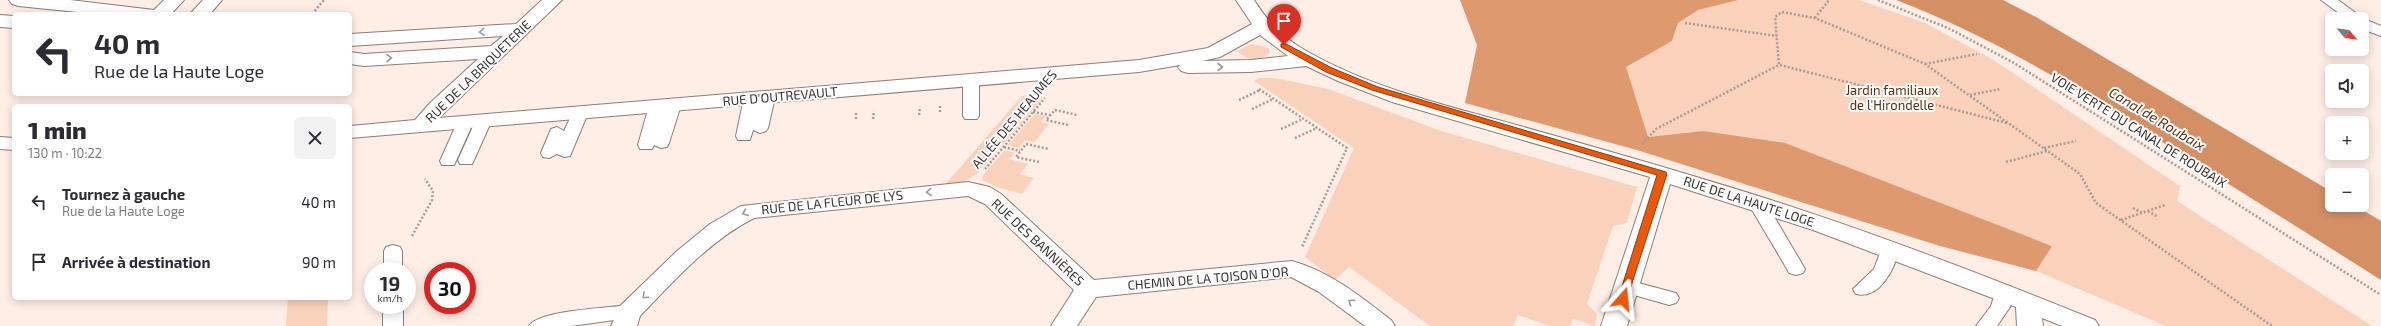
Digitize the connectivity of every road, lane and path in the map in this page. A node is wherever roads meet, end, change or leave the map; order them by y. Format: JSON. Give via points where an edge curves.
{"nodes":[{"id":1,"x":18,"y":0,"type":"edge"},
{"id":2,"x":175,"y":0,"type":"edge"},
{"id":3,"x":213,"y":0,"type":"edge"},
{"id":4,"x":324,"y":0,"type":"edge"},
{"id":5,"x":552,"y":0,"type":"edge"},
{"id":6,"x":1246,"y":0,"type":"edge"},
{"id":7,"x":1829,"y":0,"type":"edge"},
{"id":8,"x":1878,"y":0,"type":"edge"},
{"id":9,"x":2328,"y":0,"type":"edge"},
{"id":10,"x":130,"y":12,"type":"edge"},
{"id":11,"x":162,"y":12,"type":"edge"},
{"id":12,"x":201,"y":12,"type":"edge"},
{"id":13,"x":314,"y":12,"type":"edge"},
{"id":14,"x":2346,"y":12,"type":"edge"},
{"id":15,"x":1815,"y":18,"type":"junction"},
{"id":16,"x":0,"y":21,"type":"edge"},
{"id":17,"x":12,"y":22,"type":"edge"},
{"id":18,"x":1685,"y":23,"type":"dead end"},
{"id":19,"x":2369,"y":26,"type":"edge"},
{"id":20,"x":1261,"y":27,"type":"junction"},
{"id":21,"x":521,"y":29,"type":"junction"},
{"id":22,"x":2381,"y":32,"type":"edge"},
{"id":23,"x":1777,"y":36,"type":"junction"},
{"id":24,"x":352,"y":40,"type":"edge"},
{"id":25,"x":496,"y":52,"type":"junction"},
{"id":26,"x":1977,"y":54,"type":"dead end"},
{"id":27,"x":352,"y":58,"type":"edge"},
{"id":28,"x":1309,"y":60,"type":"junction"},
{"id":29,"x":1924,"y":64,"type":"junction"},
{"id":30,"x":1779,"y":65,"type":"junction"},
{"id":31,"x":1139,"y":66,"type":"junction"},
{"id":32,"x":1067,"y":71,"type":"junction"},
{"id":33,"x":971,"y":80,"type":"junction"},
{"id":34,"x":1256,"y":87,"type":"dead end"},
{"id":35,"x":2000,"y":89,"type":"dead end"},
{"id":36,"x":1260,"y":90,"type":"junction"},
{"id":37,"x":1970,"y":95,"type":"junction"},
{"id":38,"x":760,"y":98,"type":"junction"},
{"id":39,"x":1273,"y":99,"type":"junction"},
{"id":40,"x":1239,"y":100,"type":"dead end"},
{"id":41,"x":665,"y":106,"type":"junction"},
{"id":42,"x":1252,"y":109,"type":"dead end"},
{"id":43,"x":1033,"y":112,"type":"junction"},
{"id":44,"x":580,"y":113,"type":"junction"},
{"id":45,"x":1051,"y":115,"type":"junction"},
{"id":46,"x":1077,"y":115,"type":"dead end"},
{"id":47,"x":971,"y":116,"type":"dead end"},
{"id":48,"x":1303,"y":118,"type":"junction"},
{"id":49,"x":474,"y":123,"type":"junction"},
{"id":50,"x":2010,"y":124,"type":"junction"},
{"id":51,"x":1068,"y":125,"type":"dead end"},
{"id":52,"x":421,"y":127,"type":"junction"},
{"id":53,"x":760,"y":128,"type":"dead end"},
{"id":54,"x":1317,"y":128,"type":"junction"},
{"id":55,"x":1281,"y":129,"type":"dead end"},
{"id":56,"x":352,"y":132,"type":"edge"},
{"id":57,"x":557,"y":132,"type":"dead end"},
{"id":58,"x":744,"y":136,"type":"dead end"},
{"id":59,"x":1295,"y":138,"type":"dead end"},
{"id":60,"x":2076,"y":141,"type":"dead end"},
{"id":61,"x":0,"y":143,"type":"edge"},
{"id":62,"x":12,"y":144,"type":"edge"},
{"id":63,"x":654,"y":144,"type":"dead end"},
{"id":64,"x":1004,"y":147,"type":"junction"},
{"id":65,"x":2043,"y":148,"type":"junction"},
{"id":66,"x":1049,"y":149,"type":"dead end"},
{"id":67,"x":1020,"y":151,"type":"junction"},
{"id":68,"x":2048,"y":151,"type":"junction"},
{"id":69,"x":466,"y":160,"type":"dead end"},
{"id":70,"x":448,"y":161,"type":"dead end"},
{"id":71,"x":1039,"y":162,"type":"dead end"},
{"id":72,"x":2006,"y":162,"type":"dead end"},
{"id":73,"x":1625,"y":163,"type":"junction"},
{"id":74,"x":1662,"y":174,"type":"junction"},
{"id":75,"x":425,"y":179,"type":"dead end"},
{"id":76,"x":974,"y":182,"type":"junction"},
{"id":77,"x":1757,"y":203,"type":"junction"},
{"id":78,"x":2165,"y":205,"type":"dead end"},
{"id":79,"x":2133,"y":208,"type":"dead end"},
{"id":80,"x":2148,"y":211,"type":"junction"},
{"id":81,"x":2142,"y":213,"type":"junction"},
{"id":82,"x":2158,"y":217,"type":"dead end"},
{"id":83,"x":2121,"y":220,"type":"junction"},
{"id":84,"x":1890,"y":249,"type":"junction"},
{"id":85,"x":392,"y":251,"type":"joint"},
{"id":86,"x":393,"y":262,"type":"edge"},
{"id":87,"x":1292,"y":269,"type":"junction"},
{"id":88,"x":1796,"y":269,"type":"dead end"},
{"id":89,"x":1627,"y":286,"type":"junction"},
{"id":90,"x":1088,"y":289,"type":"junction"},
{"id":91,"x":1863,"y":289,"type":"dead end"},
{"id":92,"x":2004,"y":292,"type":"junction"},
{"id":93,"x":2381,"y":295,"type":"edge"},
{"id":94,"x":1669,"y":298,"type":"dead end"},
{"id":95,"x":393,"y":314,"type":"edge"},
{"id":96,"x":2029,"y":314,"type":"edge"},
{"id":97,"x":626,"y":319,"type":"edge"},
{"id":98,"x":393,"y":326,"type":"edge"},
{"id":99,"x":539,"y":326,"type":"edge"},
{"id":100,"x":1064,"y":326,"type":"edge"},
{"id":101,"x":1382,"y":326,"type":"edge"},
{"id":102,"x":1614,"y":326,"type":"edge"},
{"id":103,"x":1986,"y":326,"type":"edge"},
{"id":104,"x":2086,"y":326,"type":"edge"},
{"id":105,"x":2272,"y":326,"type":"edge"}],
"edges":[{"from":1,"to":10,"type":"street"},
{"from":2,"to":11,"type":"street"},
{"from":3,"to":12,"type":"street"},
{"from":4,"to":13,"type":"path"},
{"from":5,"to":21,"type":"street","name":"RUE DE LA BRIQUETERIE"},
{"from":6,"to":20,"type":"street","name":"RUE DE LA HAUTE LOGE"},
{"from":7,"to":15,"type":"path"},
{"from":8,"to":93,"type":"path","name":"VOIE VERTE DU CANAL DE ROUBAIX","via":[[1948,28],[2014,63]]},
{"from":9,"to":14,"type":"lane"},
{"from":15,"to":23,"type":"path","via":[[1782,12],[1777,14]]},
{"from":15,"to":29,"type":"path"},
{"from":16,"to":17,"type":"street"},
{"from":18,"to":23,"type":"path"},
{"from":19,"to":22,"type":"lane"},
{"from":20,"to":28,"type":"street","name":"RUE DE LA HAUTE LOGE"},
{"from":20,"to":31,"type":"street","name":"RUE D'OUTREVAULT","via":[[1213,53]]},
{"from":21,"to":24,"type":"street","one_way":true},
{"from":21,"to":25,"type":"street","name":"RUE DE LA BRIQUETERIE"},
{"from":23,"to":30,"type":"path"},
{"from":27,"to":25,"type":"street","one_way":true,"via":[[364,60]]},
{"from":25,"to":52,"type":"street","name":"RUE DE LA BRIQUETERIE","via":[[437,107]]},
{"from":26,"to":29,"type":"path"},
{"from":31,"to":28,"type":"street","name":"RUE D'OUTREVAULT","one_way":true,"via":[[1238,67]]},
{"from":28,"to":73,"type":"street","name":"RUE DE LA HAUTE LOGE","via":[[1344,77],[1399,96]]},
{"from":29,"to":37,"type":"path"},
{"from":30,"to":50,"type":"path"},
{"from":30,"to":73,"type":"path","via":[[1656,129]]},
{"from":31,"to":32,"type":"street","name":"RUE D'OUTREVAULT"},
{"from":32,"to":33,"type":"street","name":"RUE D'OUTREVAULT"},
{"from":32,"to":43,"type":"path","name":"ALLÉE DES HEAUMES"},
{"from":33,"to":38,"type":"street","name":"RUE D'OUTREVAULT"},
{"from":33,"to":47,"type":"lane"},
{"from":34,"to":36,"type":"path"},
{"from":35,"to":37,"type":"path"},
{"from":36,"to":39,"type":"path"},
{"from":36,"to":40,"type":"path"},
{"from":37,"to":50,"type":"path"},
{"from":38,"to":41,"type":"street","name":"RUE D'OUTREVAULT"},
{"from":38,"to":53,"type":"lane"},
{"from":38,"to":58,"type":"lane"},
{"from":39,"to":42,"type":"path"},
{"from":39,"to":48,"type":"path"},
{"from":41,"to":44,"type":"street","name":"RUE D'OUTREVAULT"},
{"from":41,"to":63,"type":"lane"},
{"from":43,"to":45,"type":"path"},
{"from":43,"to":64,"type":"path","name":"ALLÉE DES HEAUMES"},
{"from":44,"to":49,"type":"street","name":"RUE D'OUTREVAULT"},
{"from":44,"to":57,"type":"lane","via":[[556,152]]},
{"from":45,"to":46,"type":"path","via":[[1055,110]]},
{"from":45,"to":51,"type":"path","via":[[1046,120]]},
{"from":48,"to":54,"type":"path"},
{"from":48,"to":55,"type":"path"},
{"from":49,"to":52,"type":"street","name":"RUE D'OUTREVAULT"},
{"from":49,"to":69,"type":"lane"},
{"from":49,"to":70,"type":"lane"},
{"from":50,"to":65,"type":"path"},
{"from":52,"to":56,"type":"street","name":"RUE DE LA BRIQUETERIE"},
{"from":54,"to":59,"type":"path"},
{"from":54,"to":87,"type":"path","via":[[1347,148]]},
{"from":60,"to":65,"type":"path"},
{"from":61,"to":62,"type":"street"},
{"from":64,"to":67,"type":"path"},
{"from":64,"to":76,"type":"path","name":"ALLÉE DES HEAUMES"},
{"from":65,"to":68,"type":"path"},
{"from":66,"to":67,"type":"path","via":[[1026,144]]},
{"from":67,"to":71,"type":"path","via":[[1016,157]]},
{"from":68,"to":72,"type":"path"},
{"from":68,"to":83,"type":"path","via":[[2080,174],[2096,203]]},
{"from":73,"to":74,"type":"street","name":"RUE DE LA HAUTE LOGE"},
{"from":74,"to":77,"type":"street","name":"RUE DE LA HAUTE LOGE"},
{"from":74,"to":89,"type":"street"},
{"from":75,"to":85,"type":"path","via":[[433,191],[432,200],[412,235],[410,246]]},
{"from":76,"to":90,"type":"street","name":"RUE DES BANNIÈRES"},
{"from":76,"to":97,"type":"street","name":"RUE DE LA FLEUR DE LYS","one_way":true,"via":[[749,211],[716,230]]},
{"from":77,"to":84,"type":"street","name":"RUE DE LA HAUTE LOGE"},
{"from":77,"to":88,"type":"lane"},
{"from":78,"to":80,"type":"path"},
{"from":79,"to":81,"type":"path"},
{"from":80,"to":81,"type":"path"},
{"from":80,"to":82,"type":"path"},
{"from":81,"to":83,"type":"path"},
{"from":83,"to":105,"type":"path"},
{"from":84,"to":91,"type":"lane","via":[[1886,267],[1878,279]]},
{"from":84,"to":92,"type":"street","name":"RUE DE LA HAUTE LOGE"},
{"from":85,"to":86,"type":"lane"},
{"from":87,"to":90,"type":"street","name":"CHEMIN DE LA TOISON D'OR"},
{"from":101,"to":87,"type":"street","name":"CHEMIN DE LA TOISON D'OR","one_way":true,"via":[[1324,282]]},
{"from":89,"to":94,"type":"lane"},
{"from":89,"to":102,"type":"street"},
{"from":90,"to":100,"type":"street","name":"RUE DES BANNIÈRES"},
{"from":92,"to":96,"type":"street","name":"RUE DE LA HAUTE LOGE"},
{"from":92,"to":103,"type":"lane","via":[[2000,307]]},
{"from":95,"to":98,"type":"lane"},
{"from":96,"to":104,"type":"street","name":"RUE DE LA HAUTE LOGE"},
{"from":97,"to":99,"type":"lane","via":[[548,322]]}]}
